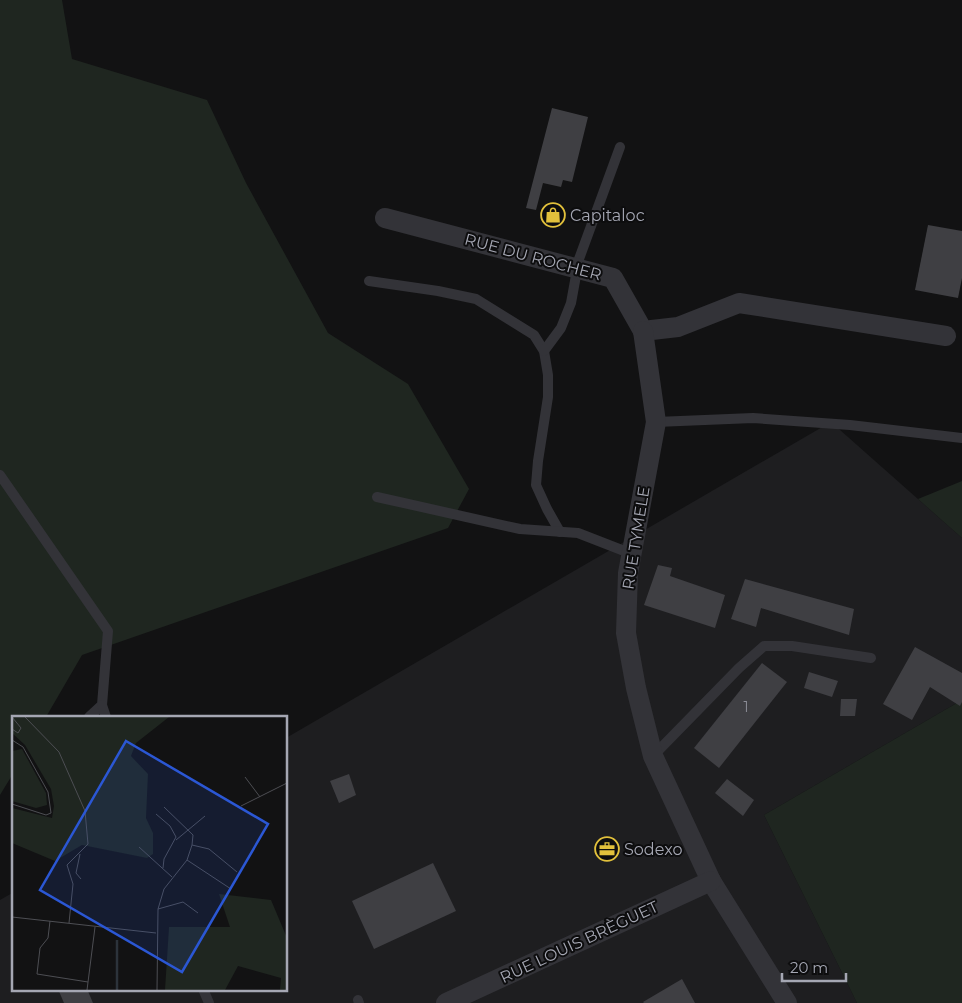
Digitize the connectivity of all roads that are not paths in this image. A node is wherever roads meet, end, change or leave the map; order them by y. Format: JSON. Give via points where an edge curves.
{"nodes":[{"id":1,"x":620,"y":147,"type":"dead end"},
{"id":2,"x":385,"y":218,"type":"dead end"},
{"id":3,"x":577,"y":269,"type":"junction"},
{"id":4,"x":369,"y":281,"type":"dead end"},
{"id":5,"x":643,"y":332,"type":"junction"},
{"id":6,"x":946,"y":336,"type":"dead end"},
{"id":7,"x":544,"y":351,"type":"junction"},
{"id":8,"x":656,"y":422,"type":"junction"},
{"id":9,"x":962,"y":438,"type":"edge"},
{"id":10,"x":0,"y":475,"type":"edge"},
{"id":11,"x":377,"y":497,"type":"dead end"},
{"id":12,"x":560,"y":532,"type":"junction"},
{"id":13,"x":632,"y":554,"type":"junction"},
{"id":14,"x":871,"y":658,"type":"dead end"},
{"id":15,"x":102,"y":705,"type":"junction"},
{"id":16,"x":90,"y":716,"type":"edge"},
{"id":17,"x":106,"y":716,"type":"edge"},
{"id":18,"x":653,"y":756,"type":"junction"},
{"id":19,"x":711,"y":881,"type":"junction"},
{"id":20,"x":203,"y":990,"type":"edge"},
{"id":21,"x":209,"y":1003,"type":"edge"},
{"id":22,"x":446,"y":1003,"type":"edge"},
{"id":23,"x":788,"y":1003,"type":"edge"}],
"edges":[{"from":1,"to":3,"type":"lane"},
{"from":2,"to":3,"type":"street","name":"RUE DU ROCHER"},
{"from":3,"to":5,"type":"street","name":"RUE DU ROCHER","via":[[613,278]]},
{"from":3,"to":7,"type":"lane","via":[[561,328]]},
{"from":4,"to":7,"type":"lane","via":[[476,299],[534,335]]},
{"from":5,"to":6,"type":"street","via":[[678,328],[740,303]]},
{"from":5,"to":8,"type":"street","name":"RUE TYMELE"},
{"from":7,"to":12,"type":"lane","via":[[548,397],[536,485]]},
{"from":8,"to":9,"type":"lane","via":[[753,418],[850,424]]},
{"from":8,"to":13,"type":"street","name":"RUE TYMELE"},
{"from":10,"to":15,"type":"lane","via":[[108,631]]},
{"from":11,"to":12,"type":"lane","via":[[520,529]]},
{"from":12,"to":13,"type":"lane","via":[[578,533]]},
{"from":13,"to":18,"type":"street","name":"RUE TYMELE","via":[[628,573],[626,633]]},
{"from":14,"to":18,"type":"lane","via":[[792,646],[764,646]]},
{"from":15,"to":16,"type":"lane"},
{"from":15,"to":17,"type":"lane"},
{"from":18,"to":19,"type":"street","name":"RUE TYMELE"},
{"from":19,"to":22,"type":"street","name":"RUE LOUIS BRÈGUET"},
{"from":19,"to":23,"type":"street","name":"RUE TYMELE"},
{"from":20,"to":21,"type":"lane"}]}
